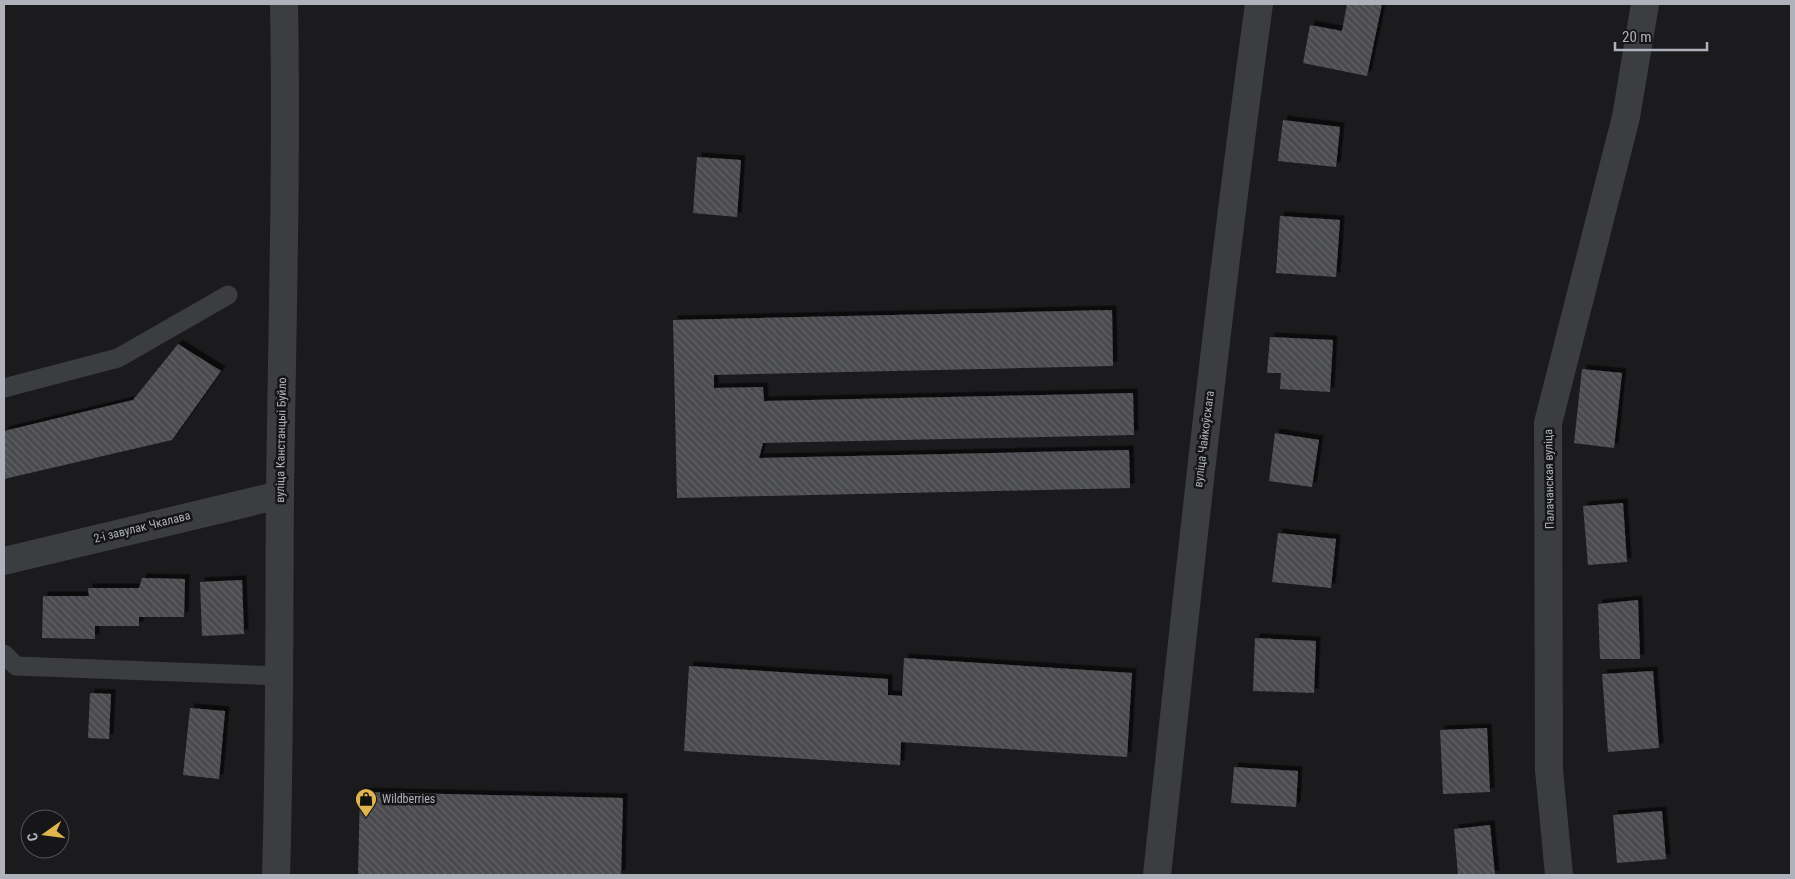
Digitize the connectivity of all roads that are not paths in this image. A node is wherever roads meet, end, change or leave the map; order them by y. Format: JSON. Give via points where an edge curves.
{"nodes":[{"id":1,"x":284,"y":4,"type":"edge"},
{"id":2,"x":1258,"y":4,"type":"edge"},
{"id":3,"x":1645,"y":4,"type":"edge"},
{"id":4,"x":228,"y":295,"type":"dead end"},
{"id":5,"x":4,"y":388,"type":"edge"},
{"id":6,"x":280,"y":495,"type":"junction"},
{"id":7,"x":4,"y":561,"type":"edge"},
{"id":8,"x":4,"y":654,"type":"edge"},
{"id":9,"x":280,"y":676,"type":"junction"},
{"id":10,"x":276,"y":875,"type":"edge"},
{"id":11,"x":1157,"y":875,"type":"edge"},
{"id":12,"x":1559,"y":875,"type":"edge"}],
"edges":[{"from":1,"to":6,"type":"street","name":"вуліца Канстанцыі Буйло","via":[[286,96]]},
{"from":2,"to":11,"type":"street","name":"вуліца Чайкоўскага","via":[[1190,562]]},
{"from":3,"to":12,"type":"street","name":"Палачанская вуліца","via":[[1626,117],[1548,423],[1549,770]]},
{"from":4,"to":5,"type":"lane","via":[[118,358]]},
{"from":6,"to":7,"type":"street","name":"2-і завулак Чкалава"},
{"from":6,"to":9,"type":"street","name":"вуліца Канстанцыі Буйло"},
{"from":8,"to":9,"type":"lane","via":[[16,666]]},
{"from":9,"to":10,"type":"street","name":"вуліца Канстанцыі Буйло"}]}
